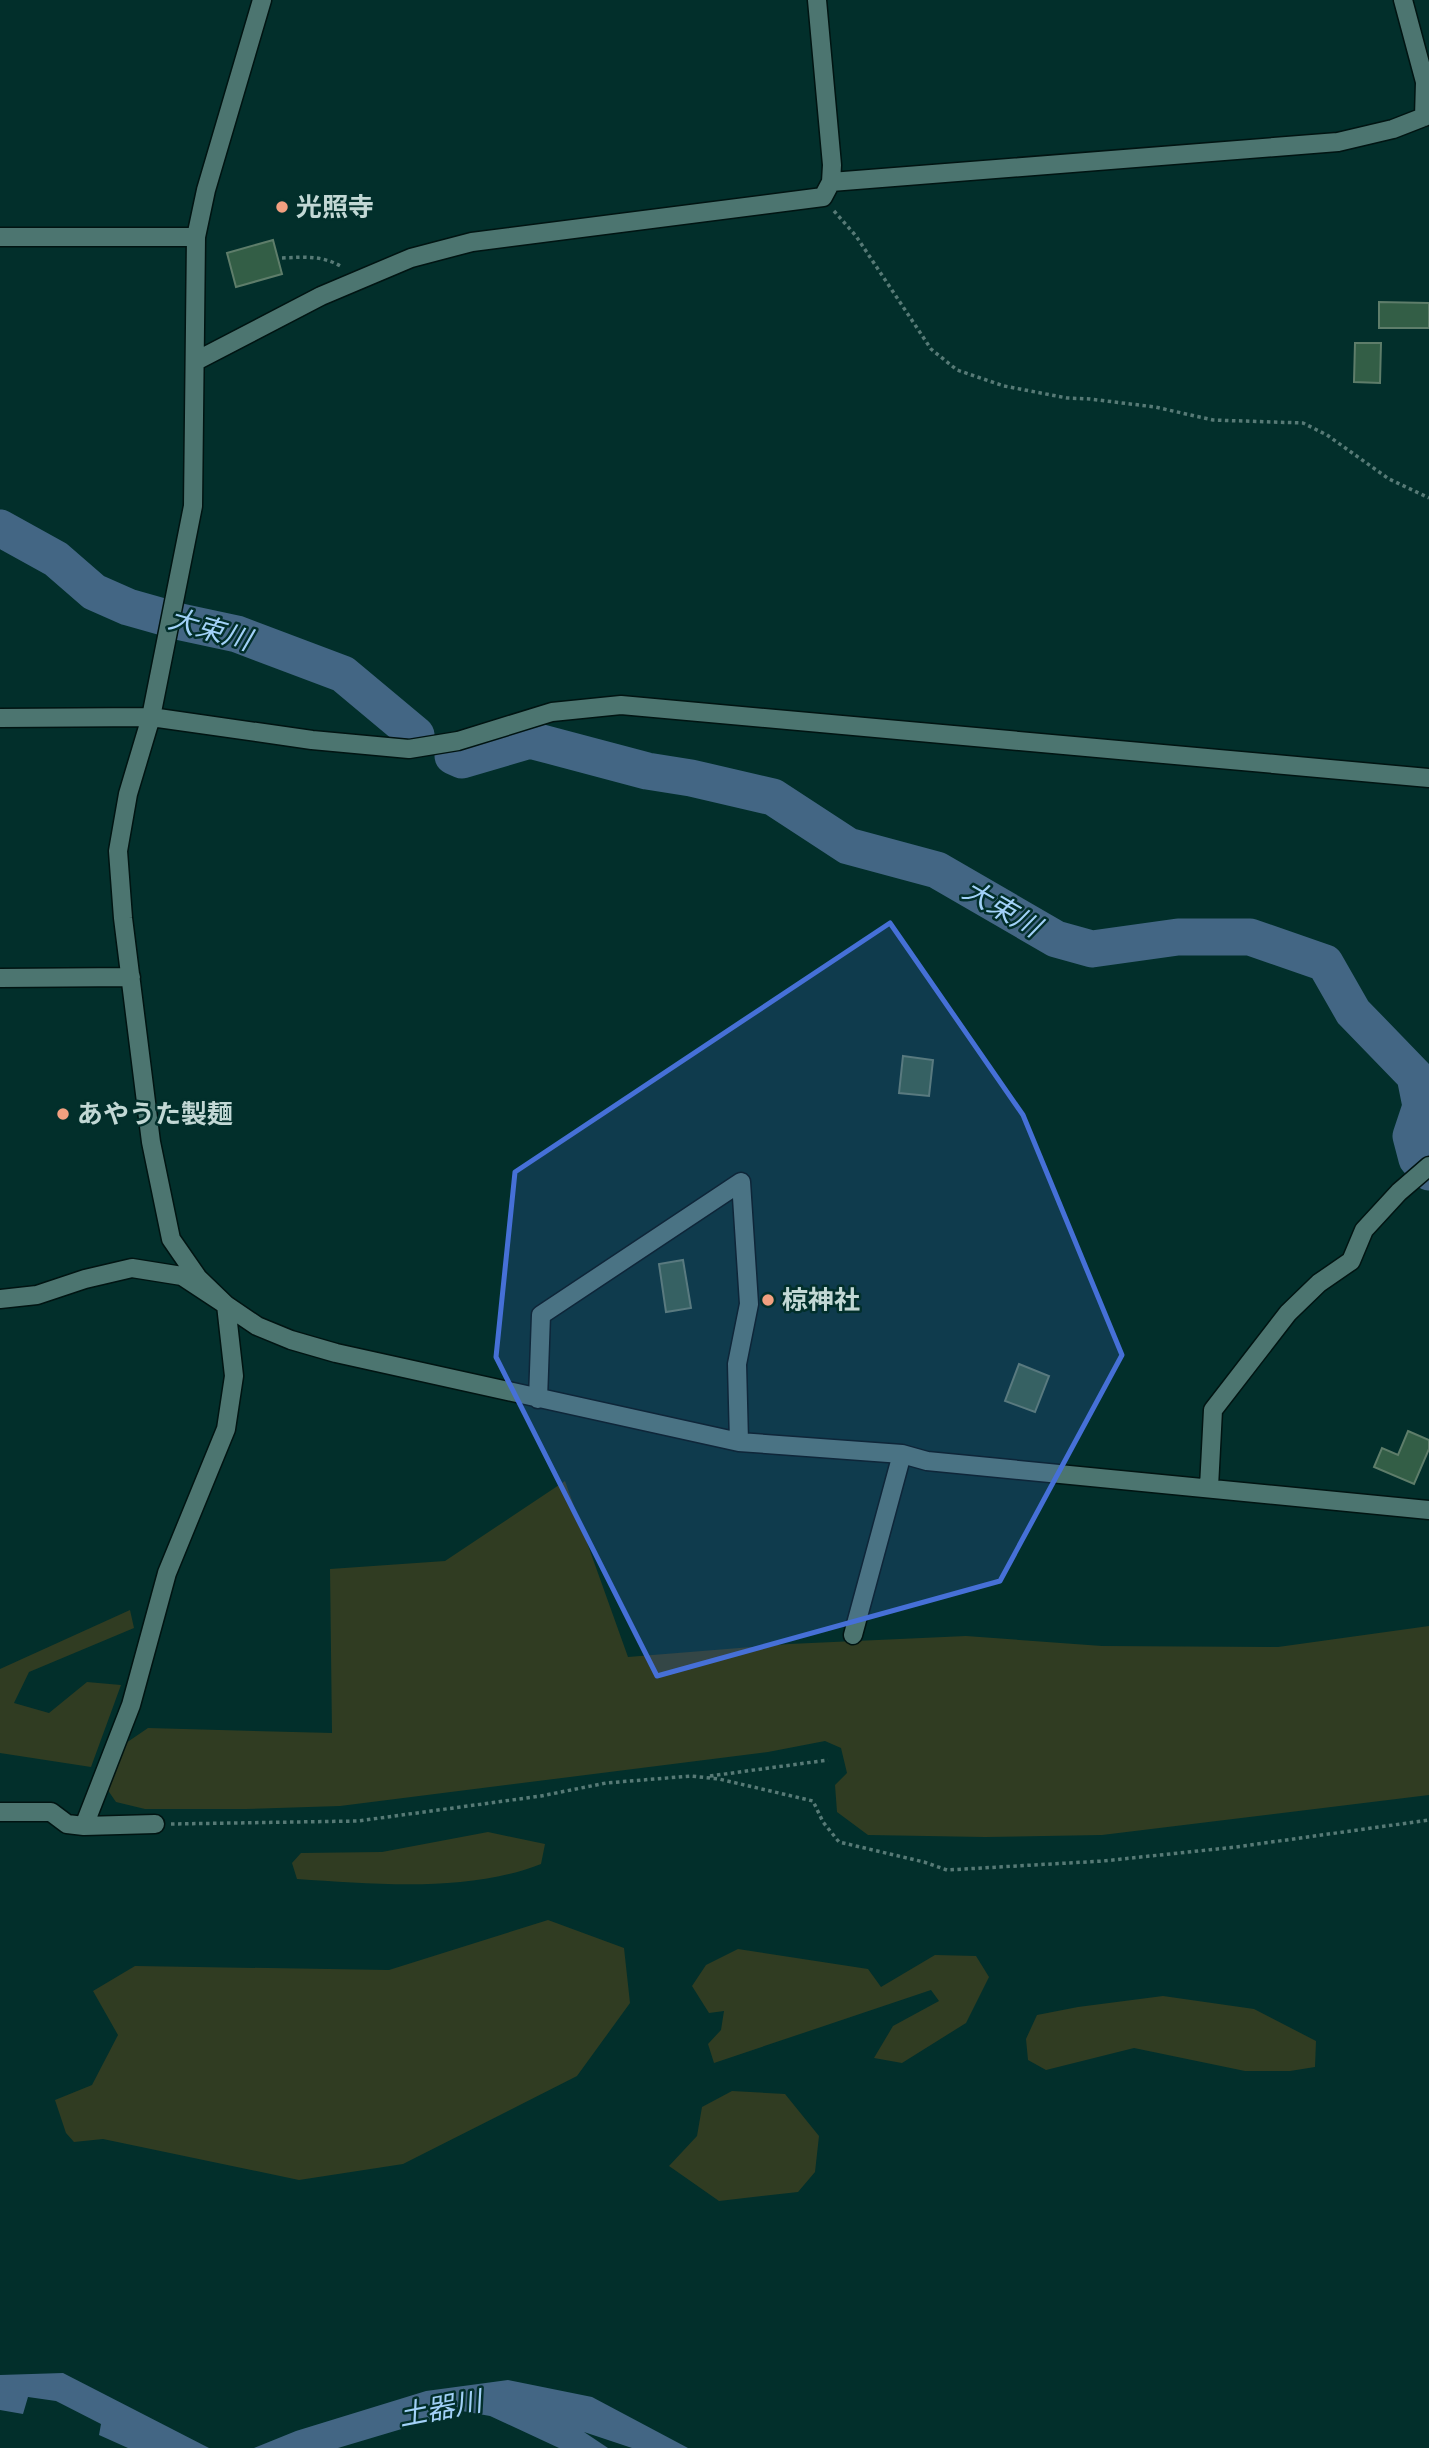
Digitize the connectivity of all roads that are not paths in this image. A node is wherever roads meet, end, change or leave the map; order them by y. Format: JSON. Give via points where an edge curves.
{"nodes":[{"id":1,"x":262,"y":0,"type":"edge"},
{"id":2,"x":817,"y":0,"type":"edge"},
{"id":3,"x":1403,"y":0,"type":"edge"},
{"id":4,"x":1426,"y":116,"type":"edge"},
{"id":5,"x":827,"y":190,"type":"junction"},
{"id":6,"x":0,"y":237,"type":"edge"},
{"id":7,"x":196,"y":237,"type":"junction"},
{"id":8,"x":196,"y":361,"type":"junction"},
{"id":9,"x":151,"y":717,"type":"junction"},
{"id":10,"x":0,"y":718,"type":"edge"},
{"id":11,"x":1429,"y":778,"type":"edge"},
{"id":12,"x":0,"y":978,"type":"edge"},
{"id":13,"x":131,"y":978,"type":"junction"},
{"id":14,"x":1425,"y":1170,"type":"edge"},
{"id":15,"x":0,"y":1299,"type":"edge"},
{"id":16,"x":226,"y":1305,"type":"junction"},
{"id":17,"x":538,"y":1399,"type":"junction"},
{"id":18,"x":738,"y":1442,"type":"junction"},
{"id":19,"x":902,"y":1454,"type":"junction"},
{"id":20,"x":1209,"y":1487,"type":"junction"},
{"id":21,"x":1429,"y":1510,"type":"edge"},
{"id":22,"x":853,"y":1635,"type":"dead end"},
{"id":23,"x":0,"y":1812,"type":"edge"},
{"id":24,"x":155,"y":1825,"type":"road end"},
{"id":25,"x":84,"y":1826,"type":"junction"}],
"edges":[{"from":1,"to":7,"type":"street"},
{"from":2,"to":5,"type":"street","via":[[832,165]]},
{"from":3,"to":4,"type":"street","via":[[1425,82]]},
{"from":4,"to":5,"type":"street","via":[[1393,130],[1338,142]]},
{"from":5,"to":8,"type":"street","via":[[472,242],[411,258],[321,296]]},
{"from":6,"to":7,"type":"street"},
{"from":7,"to":8,"type":"street"},
{"from":8,"to":9,"type":"street","via":[[193,506]]},
{"from":9,"to":10,"type":"street"},
{"from":9,"to":11,"type":"street","via":[[409,749],[458,741],[552,712],[621,705]]},
{"from":9,"to":13,"type":"street","via":[[128,794],[118,851]]},
{"from":12,"to":13,"type":"street"},
{"from":13,"to":16,"type":"street","via":[[151,1142],[171,1239],[198,1278]]},
{"from":14,"to":20,"type":"street","via":[[1364,1230],[1351,1261],[1287,1313],[1213,1410]]},
{"from":15,"to":16,"type":"street","via":[[37,1295],[132,1268],[182,1276]]},
{"from":16,"to":17,"type":"street","via":[[257,1326],[325,1350]]},
{"from":16,"to":25,"type":"street","via":[[234,1376],[226,1429],[167,1573],[131,1705]]},
{"from":17,"to":18,"type":"street"},
{"from":17,"to":18,"type":"street","via":[[541,1315],[741,1182],[749,1304],[737,1364]]},
{"from":18,"to":19,"type":"street"},
{"from":19,"to":20,"type":"street","via":[[927,1461]]},
{"from":19,"to":22,"type":"street"},
{"from":20,"to":21,"type":"street"},
{"from":23,"to":25,"type":"street","via":[[51,1812],[67,1824]]},
{"from":24,"to":25,"type":"street"}]}
